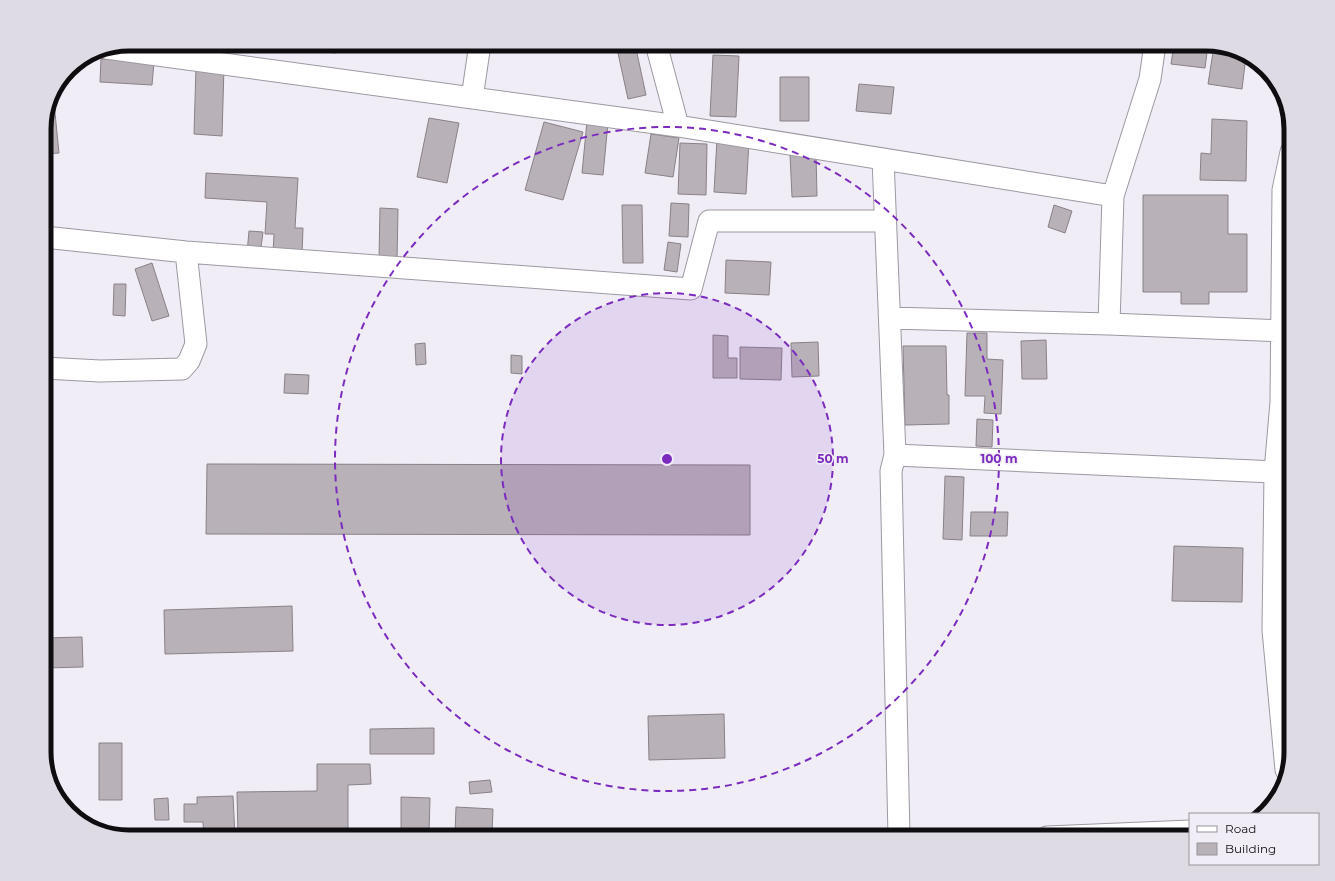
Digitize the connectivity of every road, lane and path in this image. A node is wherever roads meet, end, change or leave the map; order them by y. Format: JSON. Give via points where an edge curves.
{"nodes":[{"id":1,"x":128,"y":51,"type":"edge"},
{"id":2,"x":479,"y":51,"type":"edge"},
{"id":3,"x":658,"y":51,"type":"edge"},
{"id":4,"x":1154,"y":51,"type":"edge"},
{"id":5,"x":472,"y":98,"type":"junction"},
{"id":6,"x":678,"y":126,"type":"junction"},
{"id":7,"x":883,"y":159,"type":"junction"},
{"id":8,"x":1284,"y":185,"type":"edge"},
{"id":9,"x":1113,"y":196,"type":"junction"},
{"id":10,"x":885,"y":221,"type":"junction"},
{"id":11,"x":51,"y":238,"type":"edge"},
{"id":12,"x":186,"y":252,"type":"junction"},
{"id":13,"x":890,"y":318,"type":"junction"},
{"id":14,"x":1109,"y":324,"type":"junction"},
{"id":15,"x":1282,"y":331,"type":"junction"},
{"id":16,"x":1284,"y":367,"type":"edge"},
{"id":17,"x":51,"y":368,"type":"edge"},
{"id":18,"x":1284,"y":416,"type":"edge"},
{"id":19,"x":895,"y":455,"type":"junction"},
{"id":20,"x":1275,"y":472,"type":"junction"},
{"id":21,"x":1284,"y":748,"type":"edge"},
{"id":22,"x":899,"y":830,"type":"edge"}],
"edges":[{"from":1,"to":5,"type":"street"},
{"from":2,"to":5,"type":"street"},
{"from":3,"to":6,"type":"street"},
{"from":4,"to":9,"type":"street","via":[[1150,79]]},
{"from":5,"to":6,"type":"street"},
{"from":6,"to":7,"type":"street"},
{"from":7,"to":9,"type":"street"},
{"from":7,"to":10,"type":"street"},
{"from":8,"to":15,"type":"street"},
{"from":9,"to":14,"type":"street"},
{"from":10,"to":12,"type":"street","via":[[709,221],[691,290]]},
{"from":10,"to":13,"type":"street"},
{"from":11,"to":12,"type":"street"},
{"from":12,"to":17,"type":"street","via":[[196,344],[190,361],[182,369],[100,371]]},
{"from":13,"to":14,"type":"street"},
{"from":13,"to":19,"type":"street"},
{"from":14,"to":15,"type":"street"},
{"from":15,"to":16,"type":"street"},
{"from":18,"to":20,"type":"street"},
{"from":19,"to":20,"type":"street"},
{"from":19,"to":22,"type":"street","via":[[891,470]]},
{"from":20,"to":21,"type":"street","via":[[1273,630]]}]}
